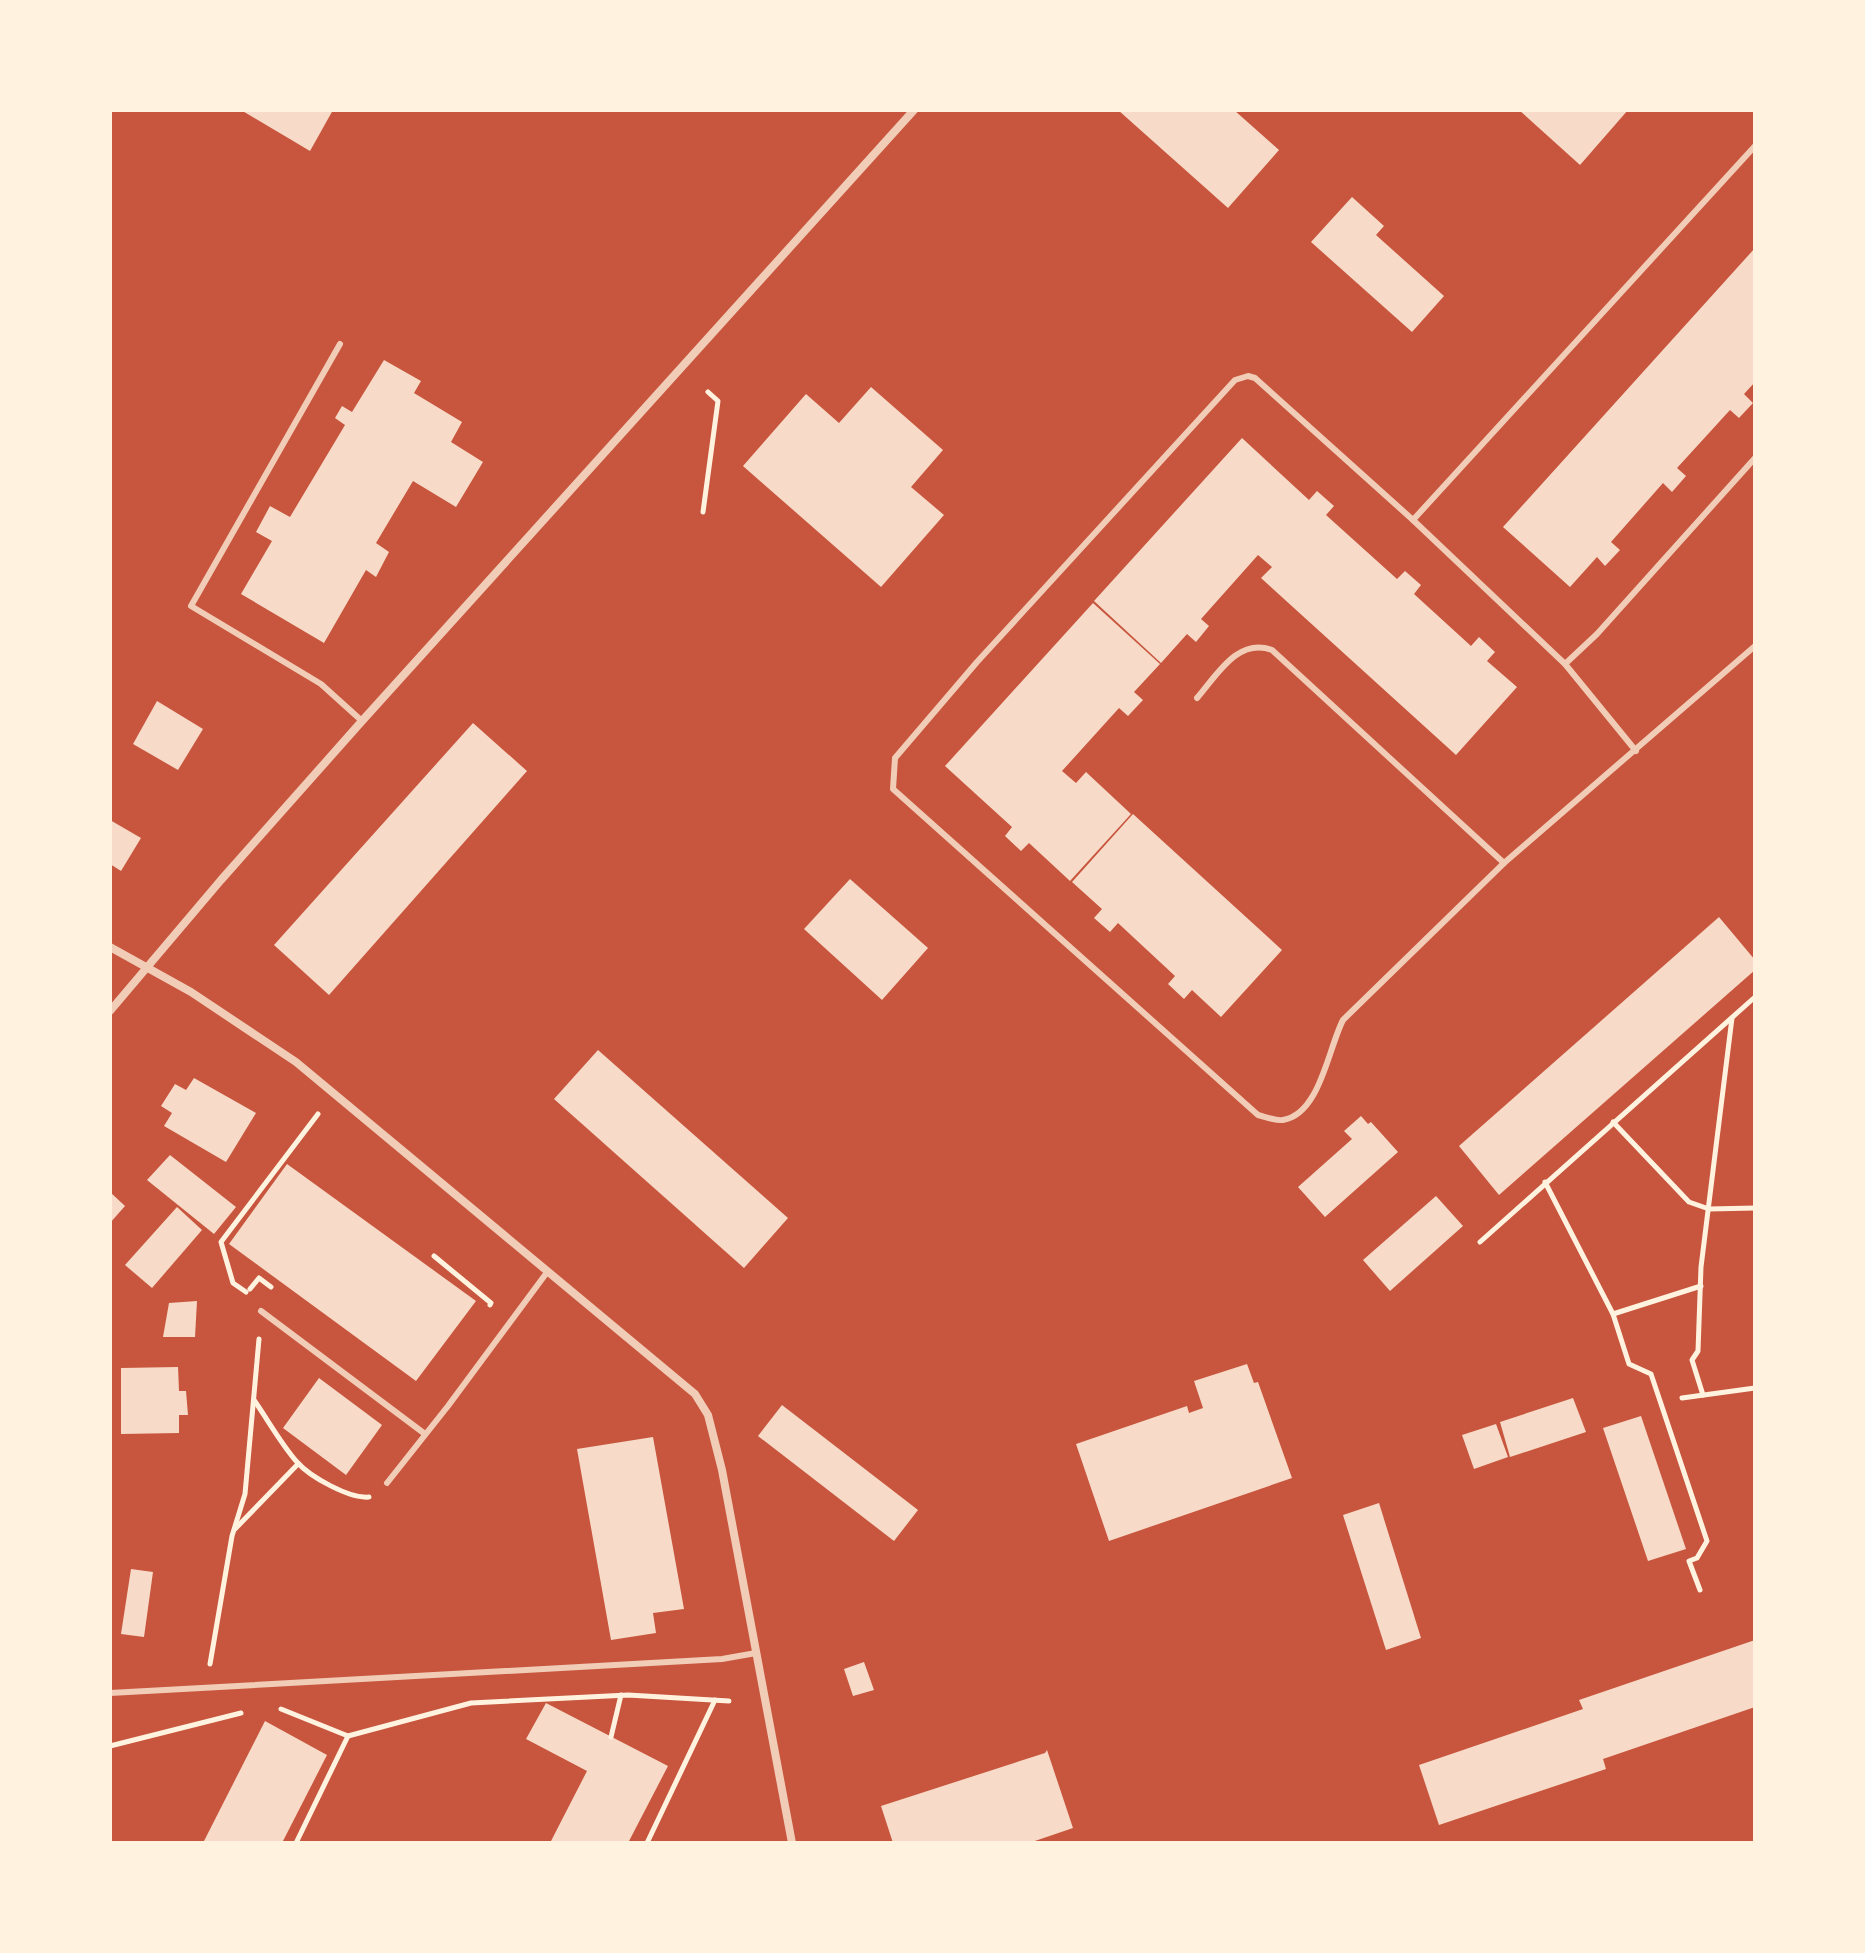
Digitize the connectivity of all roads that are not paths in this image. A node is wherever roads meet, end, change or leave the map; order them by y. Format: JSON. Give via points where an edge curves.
{"nodes":[{"id":1,"x":914,"y":110,"type":"edge"},
{"id":2,"x":1755,"y":146,"type":"edge"},
{"id":3,"x":340,"y":344,"type":"dead end"},
{"id":4,"x":1755,"y":458,"type":"edge"},
{"id":5,"x":1413,"y":520,"type":"junction"},
{"id":6,"x":1755,"y":646,"type":"edge"},
{"id":7,"x":1565,"y":664,"type":"junction"},
{"id":8,"x":1197,"y":698,"type":"dead end"},
{"id":9,"x":362,"y":721,"type":"junction"},
{"id":10,"x":1636,"y":751,"type":"junction"},
{"id":11,"x":1504,"y":863,"type":"junction"},
{"id":12,"x":110,"y":947,"type":"edge"},
{"id":13,"x":148,"y":968,"type":"junction"},
{"id":14,"x":110,"y":1011,"type":"edge"},
{"id":15,"x":548,"y":1271,"type":"junction"},
{"id":16,"x":261,"y":1311,"type":"road end"},
{"id":17,"x":425,"y":1434,"type":"junction"},
{"id":18,"x":387,"y":1483,"type":"road end"},
{"id":19,"x":756,"y":1653,"type":"junction"},
{"id":20,"x":110,"y":1693,"type":"edge"},
{"id":21,"x":792,"y":1843,"type":"edge"}],
"edges":[{"from":1,"to":9,"type":"street"},
{"from":2,"to":5,"type":"lane"},
{"from":3,"to":9,"type":"lane","via":[[191,606],[321,684]]},
{"from":4,"to":7,"type":"lane"},
{"from":5,"to":7,"type":"lane"},
{"from":5,"to":11,"type":"lane","via":[[1255,378],[1242,376],[895,758],[893,789],[1258,1115],[1282,1121],[1301,1113],[1315,1094],[1343,1020]]},
{"from":6,"to":10,"type":"lane"},
{"from":7,"to":10,"type":"lane"},
{"from":8,"to":11,"type":"lane","via":[[1238,652],[1254,646],[1272,650]]},
{"from":9,"to":13,"type":"street"},
{"from":10,"to":11,"type":"lane"},
{"from":12,"to":13,"type":"street"},
{"from":13,"to":14,"type":"street"},
{"from":13,"to":15,"type":"street","via":[[296,1062]]},
{"from":15,"to":17,"type":"lane"},
{"from":15,"to":19,"type":"street","via":[[677,1376],[708,1415]]},
{"from":16,"to":17,"type":"lane"},
{"from":17,"to":18,"type":"lane"},
{"from":19,"to":20,"type":"lane"},
{"from":19,"to":21,"type":"street"}]}
